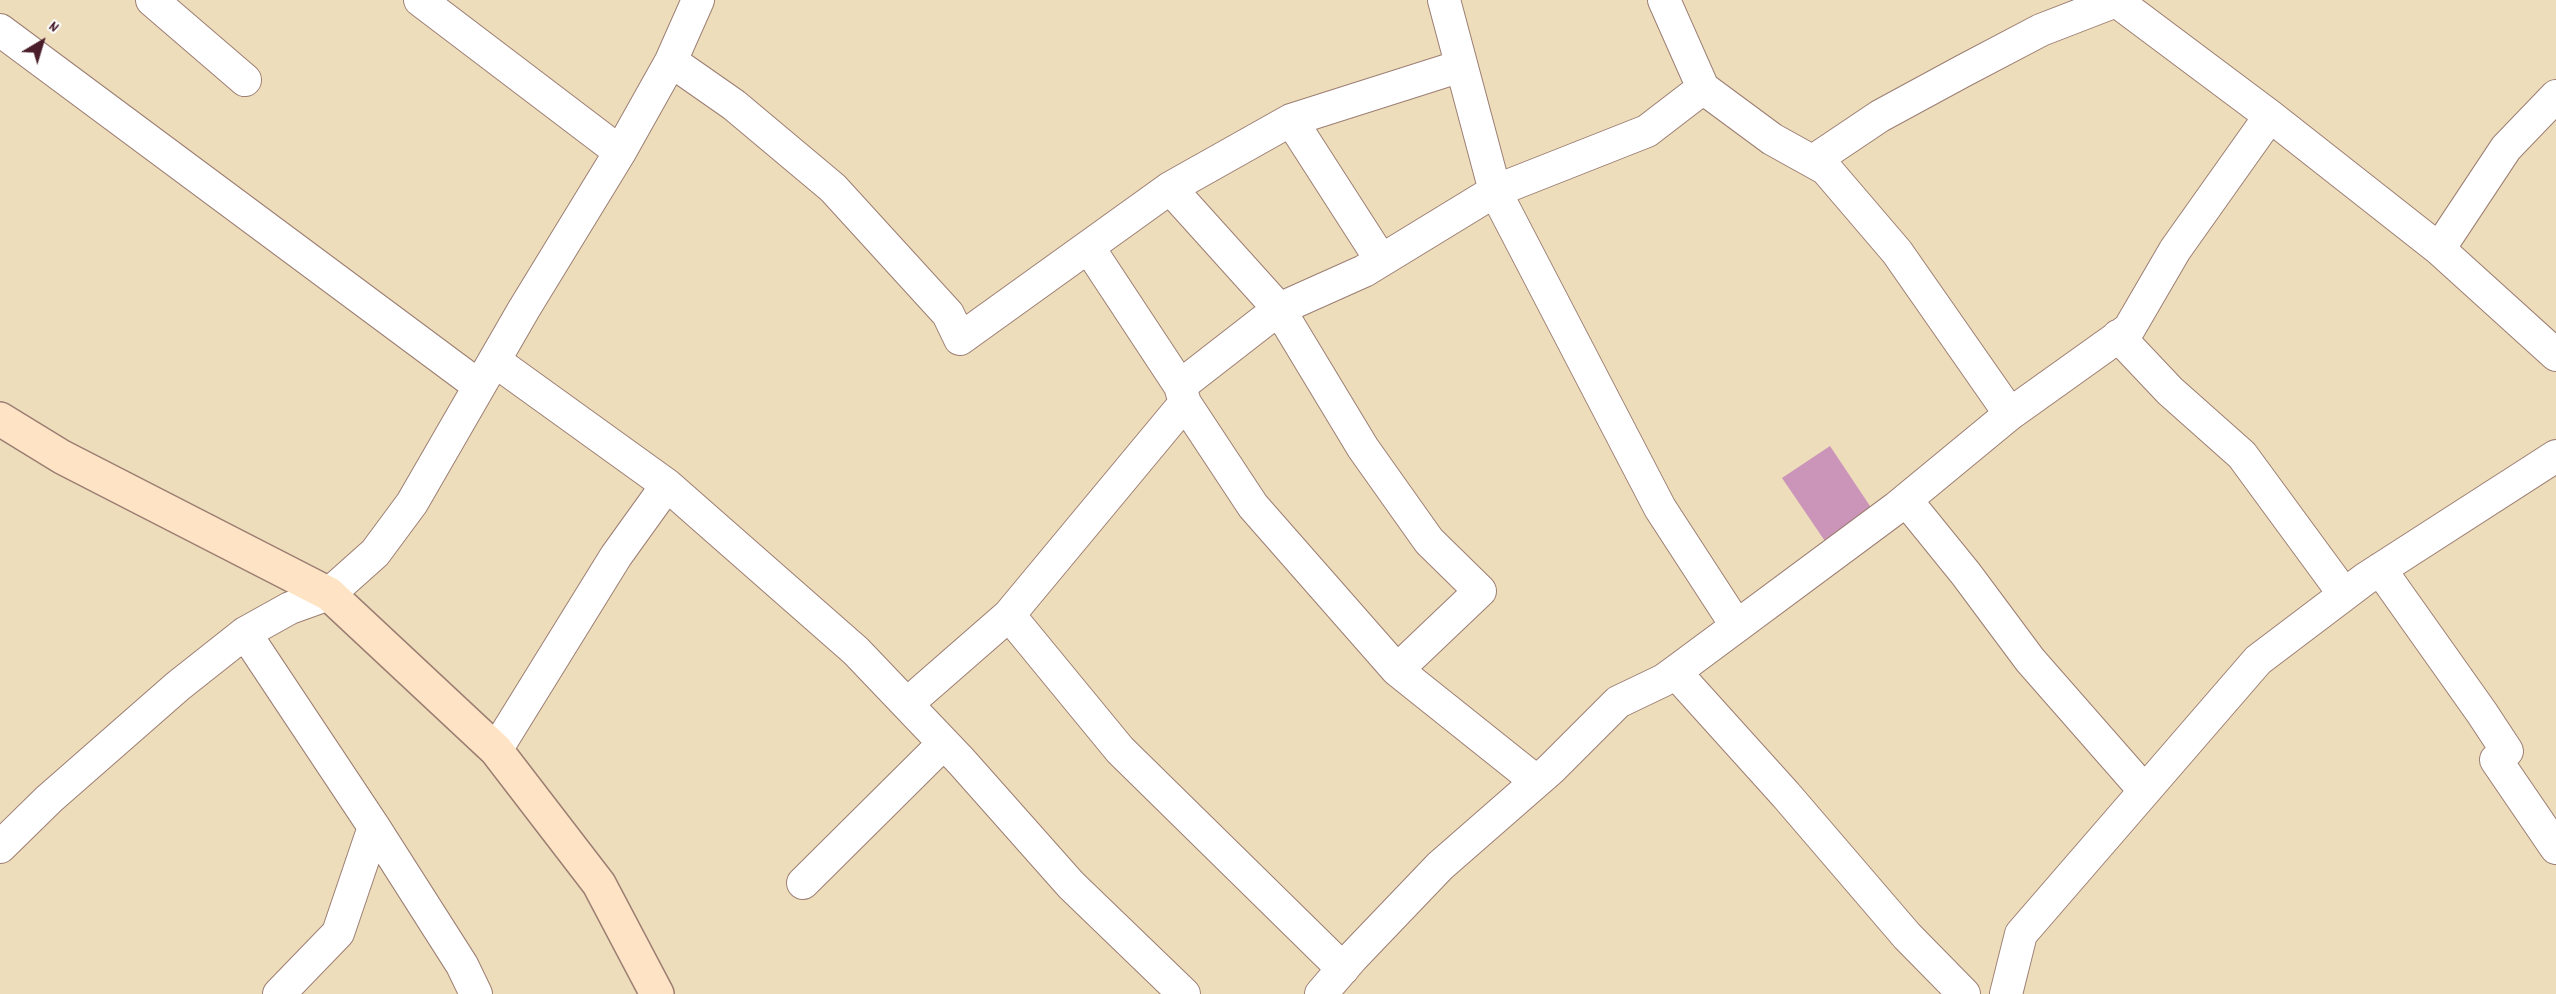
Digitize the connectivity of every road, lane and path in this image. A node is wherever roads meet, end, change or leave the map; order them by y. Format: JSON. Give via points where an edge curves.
{"nodes":[{"id":1,"x":152,"y":0,"type":"edge"},
{"id":2,"x":420,"y":0,"type":"edge"},
{"id":3,"x":698,"y":0,"type":"edge"},
{"id":4,"x":1444,"y":0,"type":"edge"},
{"id":5,"x":1664,"y":0,"type":"edge"},
{"id":6,"x":2115,"y":0,"type":"edge"},
{"id":7,"x":0,"y":30,"type":"edge"},
{"id":8,"x":671,"y":61,"type":"junction"},
{"id":9,"x":1461,"y":66,"type":"junction"},
{"id":10,"x":245,"y":81,"type":"dead end"},
{"id":11,"x":1703,"y":88,"type":"junction"},
{"id":12,"x":2556,"y":96,"type":"edge"},
{"id":13,"x":2270,"y":117,"type":"junction"},
{"id":14,"x":1292,"y":120,"type":"junction"},
{"id":15,"x":620,"y":152,"type":"junction"},
{"id":16,"x":1813,"y":161,"type":"junction"},
{"id":17,"x":1170,"y":188,"type":"junction"},
{"id":18,"x":1495,"y":191,"type":"junction"},
{"id":19,"x":1089,"y":248,"type":"junction"},
{"id":20,"x":2439,"y":249,"type":"junction"},
{"id":21,"x":1382,"y":260,"type":"junction"},
{"id":22,"x":1278,"y":309,"type":"junction"},
{"id":23,"x":2118,"y":336,"type":"junction"},
{"id":24,"x":2556,"y":355,"type":"edge"},
{"id":25,"x":487,"y":373,"type":"junction"},
{"id":26,"x":1182,"y":395,"type":"junction"},
{"id":27,"x":2010,"y":414,"type":"junction"},
{"id":28,"x":0,"y":419,"type":"edge"},
{"id":29,"x":2556,"y":456,"type":"edge"},
{"id":30,"x":668,"y":485,"type":"junction"},
{"id":31,"x":1905,"y":500,"type":"junction"},
{"id":32,"x":2380,"y":569,"type":"junction"},
{"id":33,"x":329,"y":594,"type":"junction"},
{"id":34,"x":2344,"y":594,"type":"junction"},
{"id":35,"x":1008,"y":615,"type":"junction"},
{"id":36,"x":1736,"y":625,"type":"junction"},
{"id":37,"x":245,"y":633,"type":"junction"},
{"id":38,"x":1397,"y":670,"type":"junction"},
{"id":39,"x":1675,"y":672,"type":"junction"},
{"id":40,"x":907,"y":704,"type":"junction"},
{"id":41,"x":944,"y":743,"type":"junction"},
{"id":42,"x":496,"y":750,"type":"junction"},
{"id":43,"x":1536,"y":781,"type":"junction"},
{"id":44,"x":2144,"y":790,"type":"junction"},
{"id":45,"x":374,"y":827,"type":"junction"},
{"id":46,"x":0,"y":847,"type":"edge"},
{"id":47,"x":2556,"y":848,"type":"edge"},
{"id":48,"x":803,"y":883,"type":"dead end"},
{"id":49,"x":1342,"y":969,"type":"junction"},
{"id":50,"x":279,"y":994,"type":"edge"},
{"id":51,"x":476,"y":994,"type":"edge"},
{"id":52,"x":657,"y":994,"type":"edge"},
{"id":53,"x":1184,"y":994,"type":"edge"},
{"id":54,"x":1321,"y":994,"type":"edge"},
{"id":55,"x":1964,"y":994,"type":"edge"},
{"id":56,"x":2006,"y":994,"type":"edge"}],
"edges":[{"from":1,"to":10,"type":"street"},
{"from":2,"to":15,"type":"street"},
{"from":3,"to":8,"type":"street"},
{"from":4,"to":9,"type":"street"},
{"from":5,"to":11,"type":"street"},
{"from":6,"to":13,"type":"street"},
{"from":6,"to":16,"type":"street","via":[[2041,30],[1972,66],[1880,116]]},
{"from":7,"to":25,"type":"street"},
{"from":8,"to":15,"type":"street"},
{"from":8,"to":19,"type":"street","via":[[734,105],[833,188],[948,314],[960,339]]},
{"from":9,"to":14,"type":"street"},
{"from":9,"to":18,"type":"street"},
{"from":11,"to":16,"type":"street","via":[[1772,139]]},
{"from":11,"to":18,"type":"street","via":[[1647,131]]},
{"from":12,"to":20,"type":"street","via":[[2506,148]]},
{"from":13,"to":20,"type":"street"},
{"from":13,"to":23,"type":"street","via":[[2175,249],[2129,329]]},
{"from":14,"to":17,"type":"street"},
{"from":14,"to":21,"type":"street"},
{"from":15,"to":25,"type":"street"},
{"from":16,"to":27,"type":"street","via":[[1826,169],[1897,252]]},
{"from":17,"to":19,"type":"street"},
{"from":17,"to":22,"type":"street"},
{"from":18,"to":21,"type":"street"},
{"from":18,"to":36,"type":"street","via":[[1660,508]]},
{"from":19,"to":26,"type":"street"},
{"from":20,"to":24,"type":"street"},
{"from":21,"to":22,"type":"street"},
{"from":22,"to":26,"type":"street"},
{"from":22,"to":38,"type":"street","via":[[1363,448],[1429,541],[1480,591]]},
{"from":23,"to":27,"type":"street"},
{"from":23,"to":34,"type":"street","via":[[2170,391],[2242,455]]},
{"from":25,"to":30,"type":"street"},
{"from":25,"to":33,"type":"street","via":[[412,503],[375,553]]},
{"from":26,"to":35,"type":"street"},
{"from":26,"to":38,"type":"street","via":[[1253,506]]},
{"from":27,"to":31,"type":"street"},
{"from":28,"to":33,"type":"main road","via":[[62,457]]},
{"from":29,"to":32,"type":"street"},
{"from":30,"to":40,"type":"street","via":[[856,651]]},
{"from":30,"to":42,"type":"street","via":[[616,556]]},
{"from":31,"to":36,"type":"street"},
{"from":31,"to":44,"type":"street","via":[[2030,660]]},
{"from":32,"to":34,"type":"street"},
{"from":32,"to":47,"type":"street","via":[[2507,751],[2496,760]]},
{"from":33,"to":37,"type":"street","via":[[290,608]]},
{"from":33,"to":42,"type":"main road"},
{"from":34,"to":44,"type":"street","via":[[2258,660]]},
{"from":35,"to":40,"type":"street"},
{"from":35,"to":49,"type":"street","via":[[1120,750]]},
{"from":36,"to":39,"type":"street"},
{"from":37,"to":45,"type":"street"},
{"from":37,"to":46,"type":"street","via":[[161,701]]},
{"from":38,"to":43,"type":"street"},
{"from":39,"to":43,"type":"street","via":[[1618,702]]},
{"from":39,"to":55,"type":"street","via":[[1907,936]]},
{"from":40,"to":41,"type":"street"},
{"from":41,"to":48,"type":"street"},
{"from":41,"to":53,"type":"street","via":[[1071,885]]},
{"from":42,"to":52,"type":"main road","via":[[599,884]]},
{"from":43,"to":49,"type":"street","via":[[1440,866]]},
{"from":44,"to":56,"type":"street","via":[[2021,934]]},
{"from":45,"to":50,"type":"street","via":[[338,933]]},
{"from":45,"to":51,"type":"street","via":[[462,965]]},
{"from":49,"to":54,"type":"street"}]}
